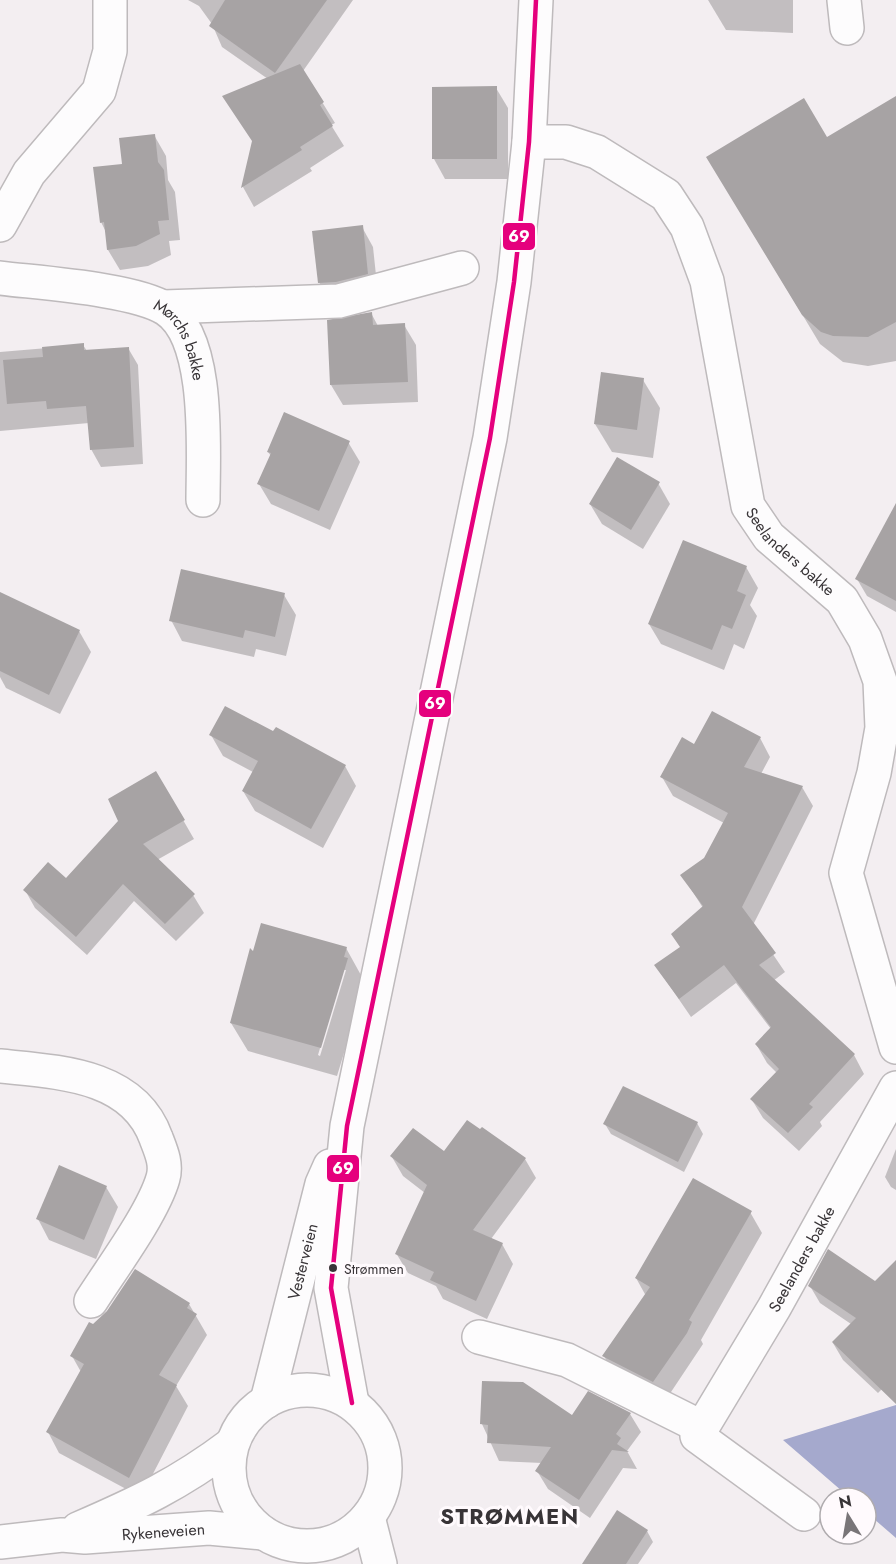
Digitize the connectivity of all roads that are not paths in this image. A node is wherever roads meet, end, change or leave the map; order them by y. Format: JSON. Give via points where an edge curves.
{"nodes":[{"id":1,"x":110,"y":0,"type":"edge"},
{"id":2,"x":536,"y":0,"type":"edge"},
{"id":3,"x":529,"y":142,"type":"junction"},
{"id":4,"x":0,"y":225,"type":"edge"},
{"id":5,"x":462,"y":268,"type":"dead end"},
{"id":6,"x":0,"y":278,"type":"edge"},
{"id":7,"x":164,"y":308,"type":"junction"},
{"id":8,"x":203,"y":500,"type":"dead end"},
{"id":9,"x":896,"y":1047,"type":"edge"},
{"id":10,"x":0,"y":1066,"type":"edge"},
{"id":11,"x":896,"y":1088,"type":"edge"},
{"id":12,"x":347,"y":1126,"type":"junction"},
{"id":13,"x":91,"y":1300,"type":"dead end"},
{"id":14,"x":479,"y":1337,"type":"dead end"},
{"id":15,"x":267,"y":1401,"type":"junction"},
{"id":16,"x":352,"y":1404,"type":"junction"},
{"id":17,"x":701,"y":1427,"type":"junction"},
{"id":18,"x":232,"y":1444,"type":"junction"},
{"id":19,"x":804,"y":1514,"type":"dead end"},
{"id":20,"x":368,"y":1517,"type":"junction"},
{"id":21,"x":263,"y":1533,"type":"junction"},
{"id":22,"x":62,"y":1535,"type":"junction"},
{"id":23,"x":0,"y":1542,"type":"edge"},
{"id":24,"x":300,"y":1555,"type":"edge"},
{"id":25,"x":380,"y":1564,"type":"edge"}],
"edges":[{"from":1,"to":4,"type":"street","via":[[110,51],[99,91],[29,173]]},
{"from":2,"to":3,"type":"street","name":"Vesterveien"},
{"from":3,"to":9,"type":"street","name":"Seelanders bakke","via":[[566,142],[597,152],[666,195],[687,227],[706,281],[748,506],[769,537],[842,600],[865,639],[880,681],[882,728],[874,773],[846,873]]},
{"from":3,"to":12,"type":"street","name":"Vesterveien","via":[[514,282],[490,438]]},
{"from":5,"to":7,"type":"street","via":[[339,301]]},
{"from":6,"to":7,"type":"street","name":"Mørchs bakke","via":[[125,295]]},
{"from":7,"to":8,"type":"street","name":"Mørchs bakke","via":[[191,345],[202,384]]},
{"from":10,"to":13,"type":"street","via":[[85,1077],[124,1095],[151,1123],[165,1161],[164,1176],[155,1199]]},
{"from":11,"to":17,"type":"street","name":"Seelanders bakke","via":[[774,1308]]},
{"from":12,"to":15,"type":"street","name":"Vesterveien","via":[[322,1184]]},
{"from":12,"to":16,"type":"street","name":"Vesterveien","via":[[331,1288]]},
{"from":14,"to":17,"type":"street","via":[[567,1360]]},
{"from":15,"to":16,"type":"street","via":[[309,1390],[332,1394]]},
{"from":15,"to":18,"type":"street","via":[[252,1412]]},
{"from":16,"to":20,"type":"street","via":[[370,1422],[382,1444],[385,1469],[381,1494]]},
{"from":17,"to":19,"type":"street","via":[[696,1436]]},
{"from":18,"to":21,"type":"street","via":[[228,1469],[232,1494],[245,1516]]},
{"from":18,"to":22,"type":"street","name":"Rykeneveien","via":[[149,1499]]},
{"from":20,"to":24,"type":"street","via":[[354,1531]]},
{"from":20,"to":25,"type":"street"},
{"from":21,"to":22,"type":"street","name":"Rykeneveien","via":[[209,1528],[85,1537]]},
{"from":21,"to":24,"type":"street"},
{"from":22,"to":23,"type":"street","name":"Rykeneveien"}]}
